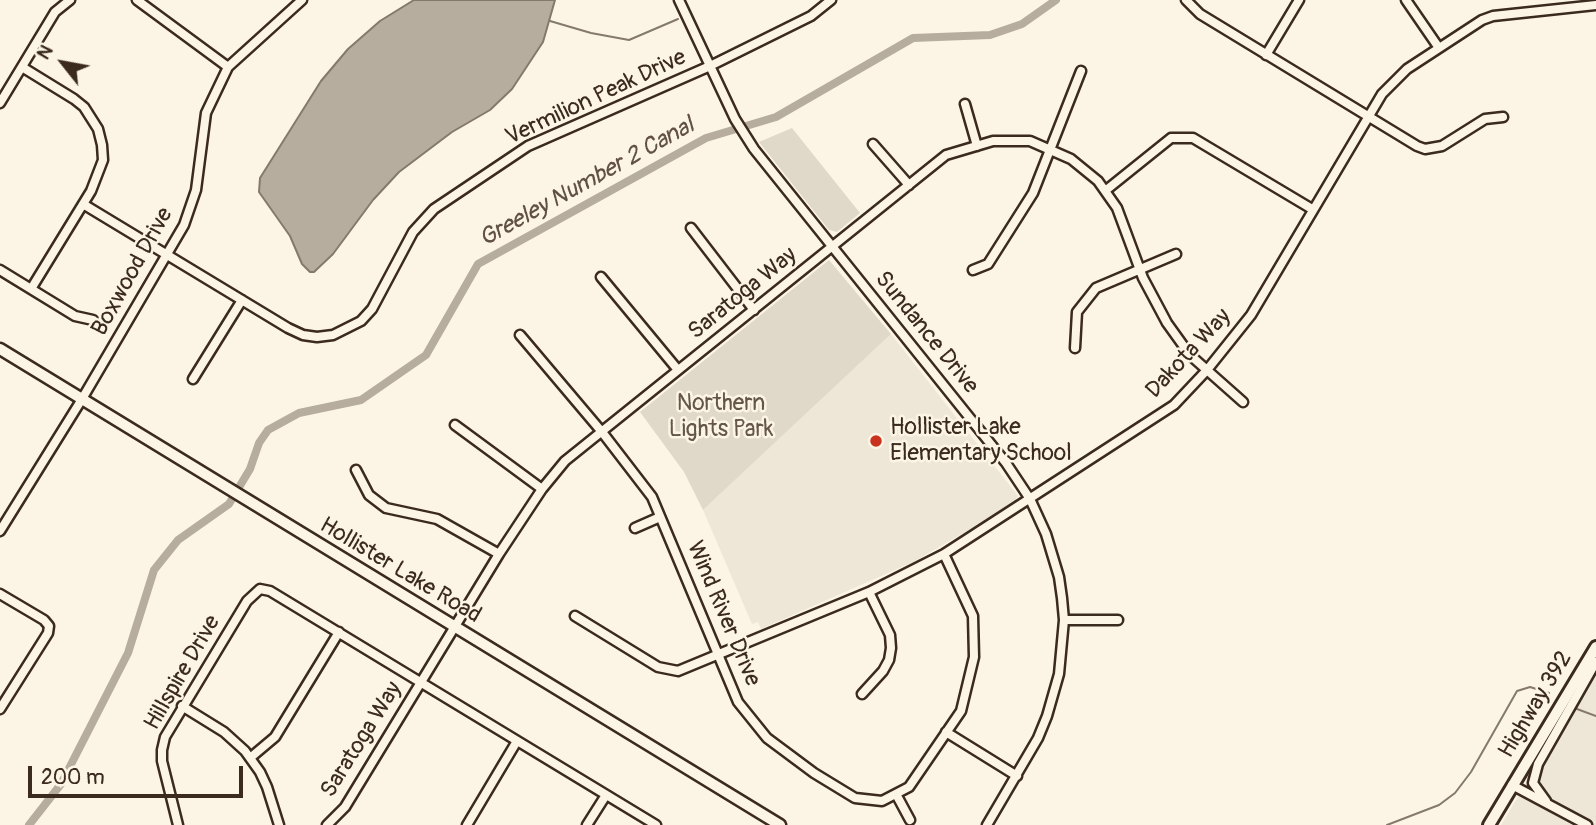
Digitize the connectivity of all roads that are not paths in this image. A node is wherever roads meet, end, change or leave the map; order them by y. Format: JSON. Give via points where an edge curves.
{"nodes":[{"id":1,"x":70,"y":0,"type":"edge"},
{"id":2,"x":137,"y":0,"type":"edge"},
{"id":3,"x":302,"y":0,"type":"edge"},
{"id":4,"x":679,"y":0,"type":"edge"},
{"id":5,"x":831,"y":0,"type":"edge"},
{"id":6,"x":1186,"y":0,"type":"edge"},
{"id":7,"x":1299,"y":0,"type":"edge"},
{"id":8,"x":1406,"y":0,"type":"edge"},
{"id":9,"x":1596,"y":5,"type":"edge"},
{"id":10,"x":1438,"y":48,"type":"junction"},
{"id":11,"x":1266,"y":55,"type":"junction"},
{"id":12,"x":710,"y":66,"type":"junction"},
{"id":13,"x":228,"y":67,"type":"junction"},
{"id":14,"x":22,"y":68,"type":"junction"},
{"id":15,"x":1081,"y":71,"type":"dead end"},
{"id":16,"x":0,"y":103,"type":"edge"},
{"id":17,"x":965,"y":104,"type":"dead end"},
{"id":18,"x":1367,"y":117,"type":"junction"},
{"id":19,"x":1503,"y":117,"type":"dead end"},
{"id":20,"x":873,"y":144,"type":"dead end"},
{"id":21,"x":977,"y":146,"type":"junction"},
{"id":22,"x":1049,"y":149,"type":"junction"},
{"id":23,"x":909,"y":185,"type":"junction"},
{"id":24,"x":1105,"y":191,"type":"junction"},
{"id":25,"x":83,"y":204,"type":"junction"},
{"id":26,"x":1312,"y":209,"type":"junction"},
{"id":27,"x":691,"y":228,"type":"dead end"},
{"id":28,"x":832,"y":247,"type":"junction"},
{"id":29,"x":167,"y":254,"type":"junction"},
{"id":30,"x":1176,"y":254,"type":"dead end"},
{"id":31,"x":1140,"y":268,"type":"junction"},
{"id":32,"x":0,"y":270,"type":"edge"},
{"id":33,"x":973,"y":270,"type":"dead end"},
{"id":34,"x":601,"y":276,"type":"dead end"},
{"id":35,"x":31,"y":289,"type":"junction"},
{"id":36,"x":242,"y":300,"type":"junction"},
{"id":37,"x":754,"y":310,"type":"junction"},
{"id":38,"x":93,"y":320,"type":"dead end"},
{"id":39,"x":520,"y":335,"type":"dead end"},
{"id":40,"x":1075,"y":348,"type":"dead end"},
{"id":41,"x":0,"y":349,"type":"edge"},
{"id":42,"x":678,"y":370,"type":"junction"},
{"id":43,"x":1207,"y":370,"type":"junction"},
{"id":44,"x":192,"y":379,"type":"dead end"},
{"id":45,"x":82,"y":400,"type":"junction"},
{"id":46,"x":1243,"y":402,"type":"dead end"},
{"id":47,"x":455,"y":425,"type":"dead end"},
{"id":48,"x":602,"y":432,"type":"junction"},
{"id":49,"x":356,"y":470,"type":"dead end"},
{"id":50,"x":542,"y":489,"type":"junction"},
{"id":51,"x":1030,"y":499,"type":"junction"},
{"id":52,"x":660,"y":517,"type":"junction"},
{"id":53,"x":635,"y":528,"type":"dead end"},
{"id":54,"x":0,"y":531,"type":"edge"},
{"id":55,"x":499,"y":554,"type":"junction"},
{"id":56,"x":944,"y":555,"type":"junction"},
{"id":57,"x":869,"y":592,"type":"junction"},
{"id":58,"x":0,"y":594,"type":"edge"},
{"id":59,"x":575,"y":616,"type":"dead end"},
{"id":60,"x":1063,"y":620,"type":"junction"},
{"id":61,"x":1118,"y":620,"type":"dead end"},
{"id":62,"x":455,"y":626,"type":"junction"},
{"id":63,"x":339,"y":632,"type":"junction"},
{"id":64,"x":1596,"y":647,"type":"edge"},
{"id":65,"x":719,"y":655,"type":"junction"},
{"id":66,"x":1596,"y":662,"type":"edge"},
{"id":67,"x":421,"y":682,"type":"junction"},
{"id":68,"x":862,"y":694,"type":"dead end"},
{"id":69,"x":2,"y":703,"type":"edge"},
{"id":70,"x":182,"y":706,"type":"junction"},
{"id":71,"x":946,"y":732,"type":"junction"},
{"id":72,"x":517,"y":741,"type":"junction"},
{"id":73,"x":250,"y":758,"type":"junction"},
{"id":74,"x":1017,"y":776,"type":"junction"},
{"id":75,"x":1512,"y":785,"type":"junction"},
{"id":76,"x":896,"y":794,"type":"junction"},
{"id":77,"x":606,"y":795,"type":"junction"},
{"id":78,"x":1546,"y":801,"type":"junction"},
{"id":79,"x":910,"y":820,"type":"dead end"},
{"id":80,"x":178,"y":825,"type":"edge"},
{"id":81,"x":279,"y":825,"type":"edge"},
{"id":82,"x":327,"y":825,"type":"edge"},
{"id":83,"x":467,"y":825,"type":"edge"},
{"id":84,"x":587,"y":825,"type":"edge"},
{"id":85,"x":656,"y":825,"type":"edge"},
{"id":86,"x":780,"y":825,"type":"edge"},
{"id":87,"x":987,"y":825,"type":"edge"},
{"id":88,"x":1489,"y":825,"type":"edge"},
{"id":89,"x":1587,"y":825,"type":"edge"}],
"edges":[{"from":1,"to":14,"type":"street","via":[[55,12]]},
{"from":2,"to":13,"type":"street"},
{"from":3,"to":13,"type":"street","name":"Boxwood Drive"},
{"from":4,"to":12,"type":"street","name":"Sundance Drive"},
{"from":5,"to":12,"type":"street","name":"Vermilion Peak Drive","via":[[811,16]]},
{"from":6,"to":11,"type":"street","via":[[1200,14]]},
{"from":7,"to":11,"type":"street"},
{"from":8,"to":10,"type":"street"},
{"from":9,"to":10,"type":"street","name":"Dakota Way","via":[[1493,16]]},
{"from":10,"to":18,"type":"street","name":"Dakota Way","via":[[1389,84]]},
{"from":11,"to":18,"type":"street"},
{"from":12,"to":28,"type":"street","name":"Sundance Drive","via":[[749,142]]},
{"from":12,"to":36,"type":"street","name":"Vermilion Peak Drive","via":[[528,146],[434,209],[413,232],[372,309],[347,330],[317,337],[303,335]]},
{"from":13,"to":29,"type":"street","name":"Boxwood Drive","via":[[206,113],[191,206]]},
{"from":14,"to":16,"type":"street"},
{"from":14,"to":25,"type":"street","via":[[74,99],[99,129],[103,160]]},
{"from":15,"to":22,"type":"street"},
{"from":17,"to":21,"type":"street"},
{"from":18,"to":19,"type":"street","via":[[1426,149],[1442,146],[1485,119]]},
{"from":18,"to":26,"type":"street","name":"Dakota Way"},
{"from":20,"to":23,"type":"street"},
{"from":21,"to":22,"type":"street","name":"Saratoga Way","via":[[1030,141]]},
{"from":21,"to":23,"type":"street","name":"Saratoga Way","via":[[946,155]]},
{"from":22,"to":24,"type":"street","name":"Saratoga Way","via":[[1071,159]]},
{"from":22,"to":33,"type":"street","via":[[1033,193],[988,264]]},
{"from":23,"to":28,"type":"street","name":"Saratoga Way"},
{"from":24,"to":26,"type":"street","via":[[1171,138],[1193,138]]},
{"from":24,"to":31,"type":"street","name":"Saratoga Way","via":[[1117,208]]},
{"from":25,"to":29,"type":"street","name":"Vermilion Peak Drive"},
{"from":25,"to":35,"type":"street"},
{"from":26,"to":43,"type":"street","name":"Dakota Way","via":[[1251,315]]},
{"from":27,"to":37,"type":"street"},
{"from":28,"to":37,"type":"street","name":"Saratoga Way"},
{"from":28,"to":51,"type":"street","name":"Sundance Drive"},
{"from":29,"to":36,"type":"street","name":"Vermilion Peak Drive"},
{"from":29,"to":45,"type":"street","name":"Boxwood Drive"},
{"from":30,"to":31,"type":"street"},
{"from":31,"to":40,"type":"street","via":[[1096,288],[1077,312]]},
{"from":31,"to":43,"type":"street","name":"Saratoga Way","via":[[1167,323]]},
{"from":32,"to":35,"type":"street"},
{"from":34,"to":42,"type":"street"},
{"from":35,"to":38,"type":"street","via":[[75,316]]},
{"from":36,"to":44,"type":"street"},
{"from":37,"to":42,"type":"street","name":"Saratoga Way"},
{"from":39,"to":48,"type":"street","name":"Wind River Drive"},
{"from":41,"to":45,"type":"street","name":"Hollister Lake Road"},
{"from":42,"to":48,"type":"street","name":"Saratoga Way"},
{"from":43,"to":46,"type":"street","name":"Saratoga Way"},
{"from":43,"to":51,"type":"street","name":"Dakota Way","via":[[1174,405]]},
{"from":45,"to":54,"type":"street","name":"Boxwood Drive"},
{"from":45,"to":62,"type":"street","name":"Hollister Lake Road"},
{"from":47,"to":50,"type":"street"},
{"from":48,"to":50,"type":"street","name":"Saratoga Way","via":[[565,461]]},
{"from":48,"to":52,"type":"street","name":"Wind River Drive","via":[[652,497]]},
{"from":49,"to":55,"type":"street","via":[[369,495],[386,508],[437,519]]},
{"from":50,"to":55,"type":"street","name":"Saratoga Way"},
{"from":51,"to":56,"type":"street","name":"Dakota Way"},
{"from":51,"to":60,"type":"street","name":"Sundance Drive","via":[[1054,556]]},
{"from":52,"to":53,"type":"street"},
{"from":52,"to":65,"type":"street","name":"Wind River Drive"},
{"from":55,"to":62,"type":"street","name":"Saratoga Way"},
{"from":56,"to":57,"type":"street","name":"Dakota Way"},
{"from":56,"to":71,"type":"street","via":[[973,616],[974,657],[961,711]]},
{"from":57,"to":65,"type":"street","name":"Dakota Way"},
{"from":57,"to":68,"type":"street","via":[[890,635],[891,648],[883,671]]},
{"from":58,"to":69,"type":"street","via":[[49,626]]},
{"from":59,"to":65,"type":"street","name":"Dakota Way","via":[[658,667],[678,671]]},
{"from":60,"to":61,"type":"street"},
{"from":60,"to":74,"type":"street","name":"Sundance Drive","via":[[1054,695]]},
{"from":62,"to":67,"type":"street","name":"Saratoga Way"},
{"from":62,"to":86,"type":"street","name":"Hollister Lake Road"},
{"from":63,"to":67,"type":"street"},
{"from":63,"to":70,"type":"street","name":"Hillspire Drive","via":[[260,589],[247,601]]},
{"from":63,"to":73,"type":"street","via":[[275,737]]},
{"from":64,"to":75,"type":"main road","name":"Highway 392"},
{"from":65,"to":76,"type":"street","name":"Wind River Drive","via":[[738,702],[766,738],[855,798],[882,801]]},
{"from":66,"to":78,"type":"street","via":[[1538,764],[1533,783]]},
{"from":67,"to":72,"type":"street"},
{"from":67,"to":82,"type":"street","name":"Saratoga Way","via":[[345,807]]},
{"from":70,"to":73,"type":"street","via":[[224,732]]},
{"from":70,"to":80,"type":"street","name":"Hillspire Drive","via":[[162,750]]},
{"from":71,"to":74,"type":"street"},
{"from":71,"to":76,"type":"street","via":[[909,787]]},
{"from":72,"to":77,"type":"street"},
{"from":72,"to":83,"type":"street"},
{"from":73,"to":81,"type":"street","via":[[267,787]]},
{"from":74,"to":87,"type":"street","name":"Sundance Drive"},
{"from":75,"to":78,"type":"street"},
{"from":75,"to":88,"type":"main road","name":"Highway 392"},
{"from":76,"to":79,"type":"street"},
{"from":77,"to":84,"type":"street"},
{"from":77,"to":85,"type":"street"},
{"from":78,"to":89,"type":"street"}]}
